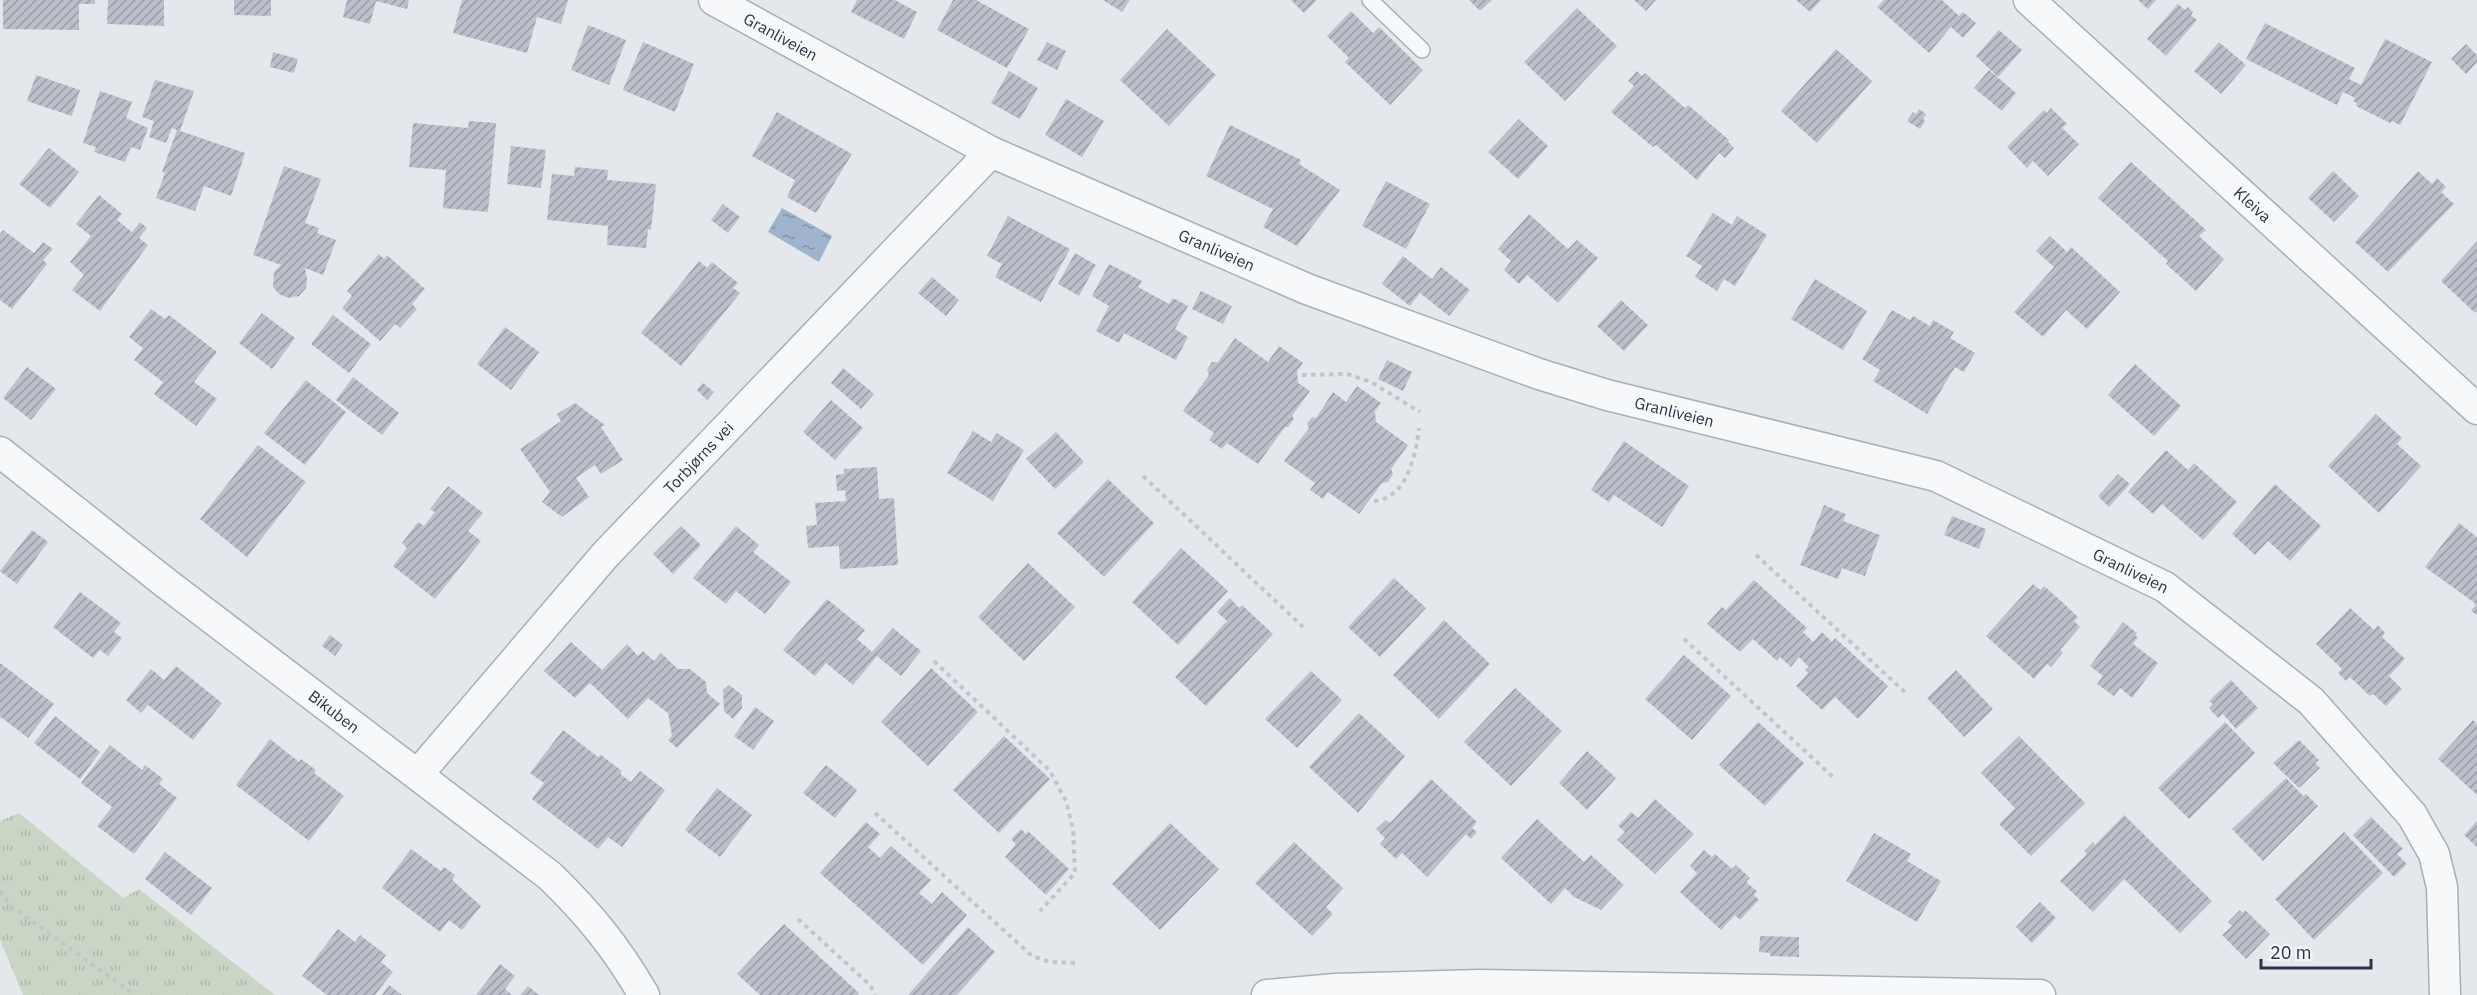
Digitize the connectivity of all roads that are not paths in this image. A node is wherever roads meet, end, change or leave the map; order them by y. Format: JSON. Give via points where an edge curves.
{"nodes":[{"id":1,"x":714,"y":0,"type":"edge"},
{"id":2,"x":1370,"y":0,"type":"edge"},
{"id":3,"x":2029,"y":0,"type":"edge"},
{"id":4,"x":1422,"y":50,"type":"dead end"},
{"id":5,"x":991,"y":152,"type":"junction"},
{"id":6,"x":2477,"y":409,"type":"edge"},
{"id":7,"x":0,"y":452,"type":"edge"},
{"id":8,"x":418,"y":774,"type":"junction"},
{"id":9,"x":644,"y":995,"type":"edge"},
{"id":10,"x":1267,"y":995,"type":"edge"},
{"id":11,"x":2040,"y":995,"type":"edge"},
{"id":12,"x":2445,"y":995,"type":"edge"}],
"edges":[{"from":1,"to":5,"type":"street","name":"Granliveien"},
{"from":2,"to":4,"type":"lane"},
{"from":3,"to":6,"type":"street","name":"Kleiva"},
{"from":5,"to":8,"type":"street","name":"Torbjørns vei","via":[[606,554]]},
{"from":5,"to":12,"type":"street","name":"Granliveien","via":[[1307,289],[1539,374],[1607,395],[1936,476],[2165,587],[2311,700],[2412,815],[2434,854],[2442,887]]},
{"from":7,"to":8,"type":"street","name":"Bikuben"},
{"from":8,"to":9,"type":"street","name":"Bikuben","via":[[550,876],[599,927]]},
{"from":10,"to":11,"type":"street","via":[[1479,985]]}]}
